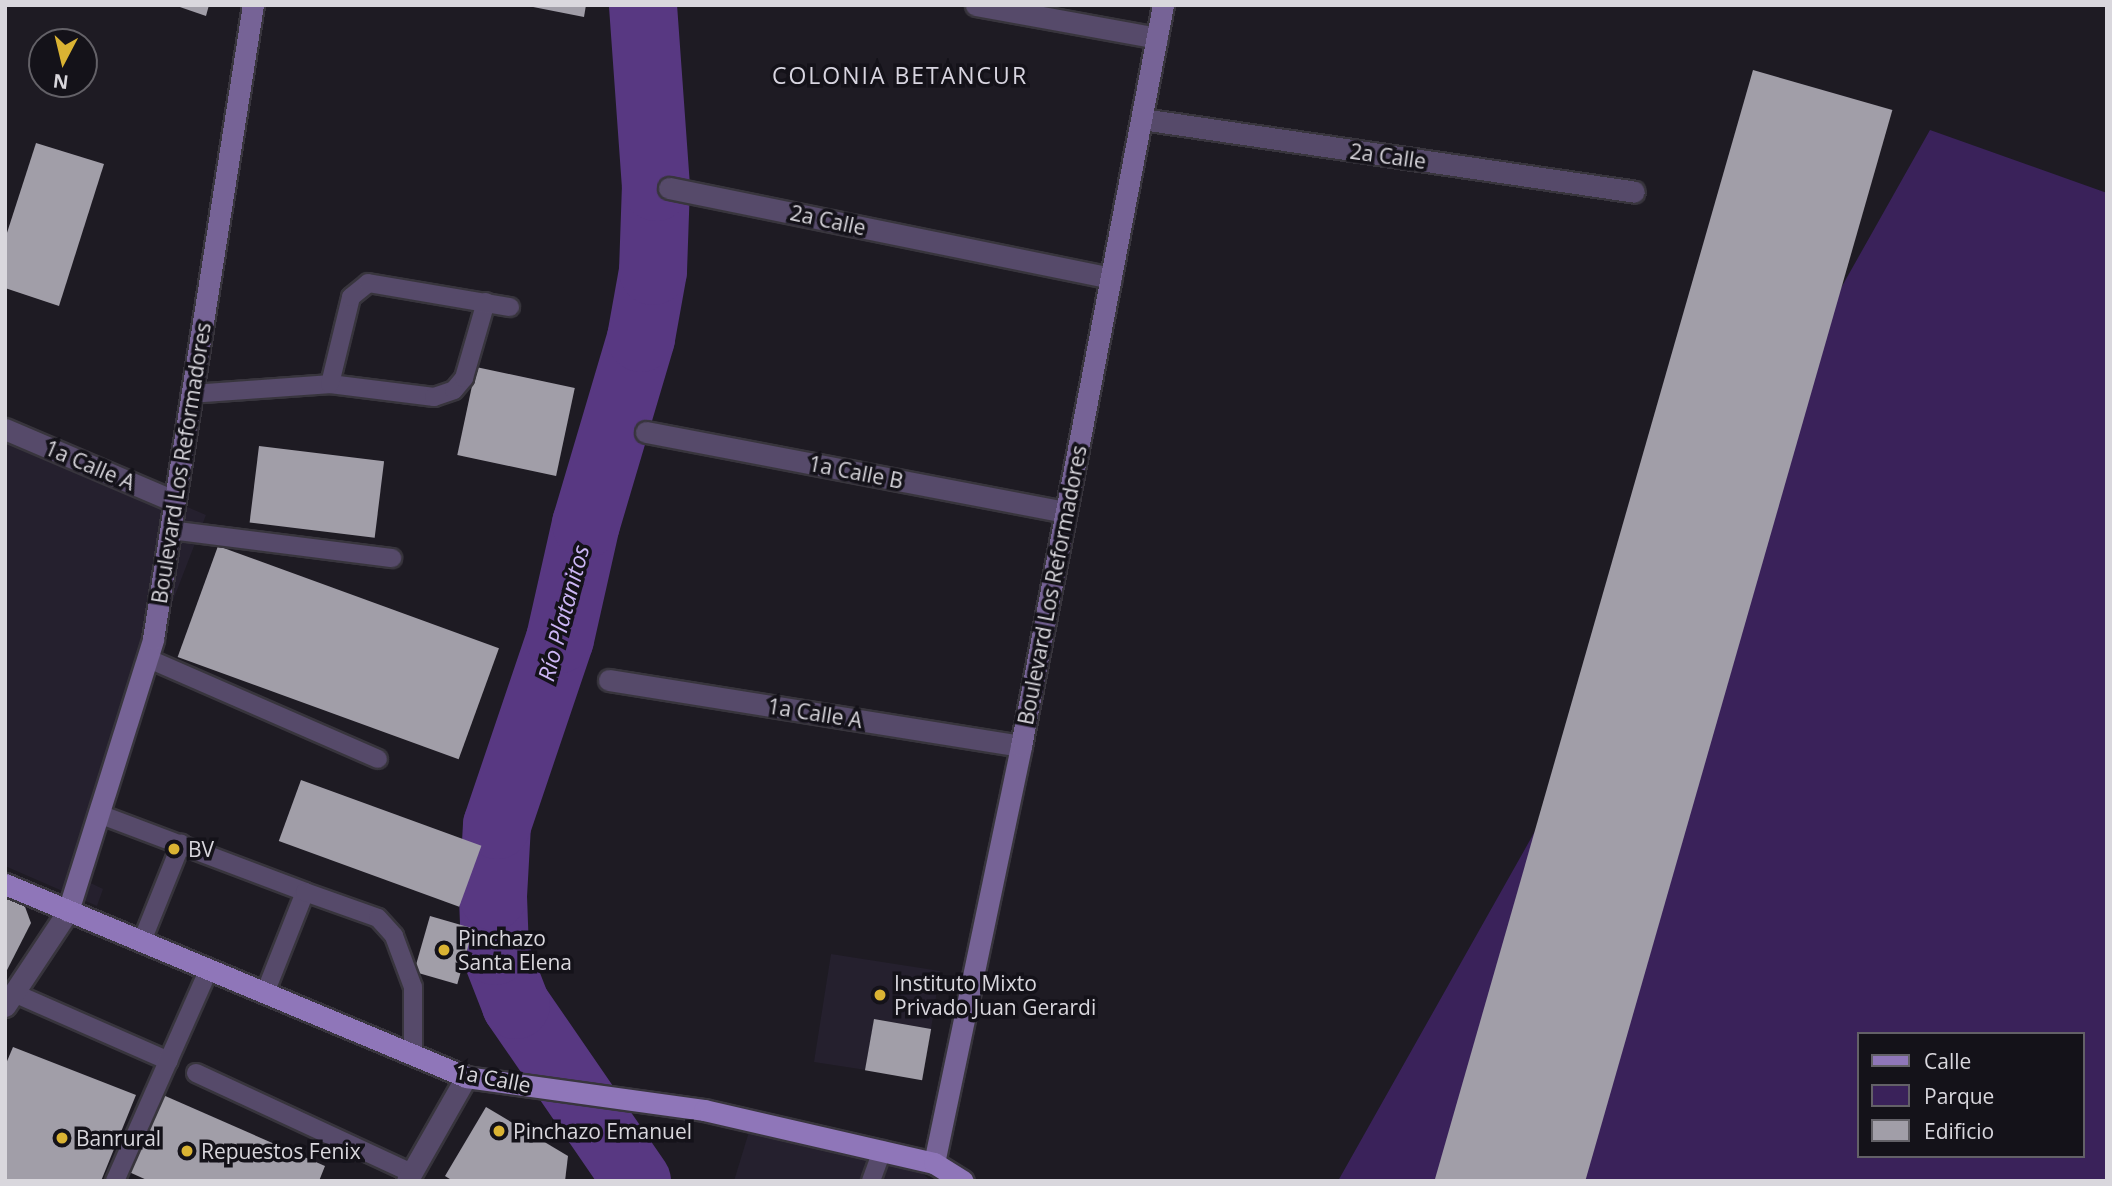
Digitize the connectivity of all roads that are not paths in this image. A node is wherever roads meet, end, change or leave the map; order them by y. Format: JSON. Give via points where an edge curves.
{"nodes":[{"id":1,"x":253,"y":5,"type":"edge"},
{"id":2,"x":976,"y":5,"type":"edge"},
{"id":3,"x":1163,"y":5,"type":"edge"},
{"id":4,"x":1157,"y":38,"type":"junction"},
{"id":5,"x":1142,"y":119,"type":"junction"},
{"id":6,"x":669,"y":188,"type":"dead end"},
{"id":7,"x":1634,"y":192,"type":"dead end"},
{"id":8,"x":1111,"y":278,"type":"junction"},
{"id":9,"x":486,"y":302,"type":"junction"},
{"id":10,"x":510,"y":307,"type":"dead end"},
{"id":11,"x":330,"y":384,"type":"junction"},
{"id":12,"x":191,"y":394,"type":"junction"},
{"id":13,"x":5,"y":429,"type":"edge"},
{"id":14,"x":646,"y":432,"type":"dead end"},
{"id":15,"x":174,"y":501,"type":"junction"},
{"id":16,"x":1065,"y":512,"type":"junction"},
{"id":17,"x":170,"y":530,"type":"junction"},
{"id":18,"x":392,"y":558,"type":"dead end"},
{"id":19,"x":147,"y":658,"type":"junction"},
{"id":20,"x":609,"y":680,"type":"dead end"},
{"id":21,"x":1021,"y":746,"type":"junction"},
{"id":22,"x":378,"y":759,"type":"dead end"},
{"id":23,"x":99,"y":814,"type":"junction"},
{"id":24,"x":181,"y":844,"type":"junction"},
{"id":25,"x":5,"y":884,"type":"edge"},
{"id":26,"x":305,"y":891,"type":"junction"},
{"id":27,"x":68,"y":911,"type":"junction"},
{"id":28,"x":142,"y":941,"type":"junction"},
{"id":29,"x":209,"y":970,"type":"junction"},
{"id":30,"x":265,"y":993,"type":"junction"},
{"id":31,"x":10,"y":1000,"type":"edge"},
{"id":32,"x":413,"y":1056,"type":"junction"},
{"id":33,"x":169,"y":1061,"type":"junction"},
{"id":34,"x":196,"y":1073,"type":"dead end"},
{"id":35,"x":466,"y":1077,"type":"junction"},
{"id":36,"x":882,"y":1150,"type":"junction"},
{"id":37,"x":934,"y":1163,"type":"junction"},
{"id":38,"x":409,"y":1177,"type":"edge"},
{"id":39,"x":116,"y":1181,"type":"edge"},
{"id":40,"x":871,"y":1181,"type":"edge"},
{"id":41,"x":963,"y":1181,"type":"edge"}],
"edges":[{"from":1,"to":12,"type":"main road","name":"Boulevard Los Reformadores"},
{"from":2,"to":4,"type":"street"},
{"from":3,"to":4,"type":"main road","name":"Boulevard Los Reformadores"},
{"from":4,"to":5,"type":"main road","name":"Boulevard Los Reformadores"},
{"from":5,"to":7,"type":"street","name":"2a Calle"},
{"from":5,"to":8,"type":"main road","name":"Boulevard Los Reformadores"},
{"from":6,"to":8,"type":"street","name":"2a Calle"},
{"from":8,"to":16,"type":"main road","name":"Boulevard Los Reformadores"},
{"from":9,"to":10,"type":"lane"},
{"from":9,"to":11,"type":"lane","via":[[464,378],[454,390],[434,397]]},
{"from":9,"to":11,"type":"lane","via":[[368,283],[351,297]]},
{"from":11,"to":12,"type":"lane"},
{"from":12,"to":15,"type":"main road","name":"Boulevard Los Reformadores"},
{"from":13,"to":15,"type":"street","name":"1a Calle A"},
{"from":14,"to":16,"type":"street","name":"1a Calle B"},
{"from":15,"to":17,"type":"main road","name":"Boulevard Los Reformadores"},
{"from":16,"to":21,"type":"main road","name":"Boulevard Los Reformadores"},
{"from":17,"to":18,"type":"lane"},
{"from":17,"to":19,"type":"main road","name":"Boulevard Los Reformadores"},
{"from":19,"to":22,"type":"lane"},
{"from":19,"to":23,"type":"main road","name":"Boulevard Los Reformadores"},
{"from":20,"to":21,"type":"street","name":"1a Calle A"},
{"from":21,"to":37,"type":"main road","name":"Boulevard Los Reformadores"},
{"from":23,"to":24,"type":"lane"},
{"from":23,"to":27,"type":"main road","name":"Boulevard Los Reformadores"},
{"from":24,"to":26,"type":"lane"},
{"from":24,"to":28,"type":"lane"},
{"from":25,"to":27,"type":"main road","name":"1a Calle"},
{"from":26,"to":30,"type":"lane"},
{"from":26,"to":32,"type":"lane","via":[[378,918],[394,936],[414,987]]},
{"from":27,"to":28,"type":"main road","name":"1a Calle"},
{"from":27,"to":31,"type":"street"},
{"from":28,"to":29,"type":"main road","name":"1a Calle"},
{"from":29,"to":30,"type":"main road","name":"1a Calle"},
{"from":29,"to":33,"type":"lane"},
{"from":30,"to":32,"type":"main road","name":"1a Calle"},
{"from":31,"to":33,"type":"lane"},
{"from":32,"to":35,"type":"main road","name":"1a Calle"},
{"from":33,"to":39,"type":"lane"},
{"from":34,"to":38,"type":"lane"},
{"from":35,"to":36,"type":"main road","name":"1a Calle","via":[[704,1110]]},
{"from":35,"to":38,"type":"street"},
{"from":36,"to":37,"type":"main road","name":"1a Calle"},
{"from":36,"to":40,"type":"lane"},
{"from":37,"to":41,"type":"main road","name":"1a Calle"}]}
